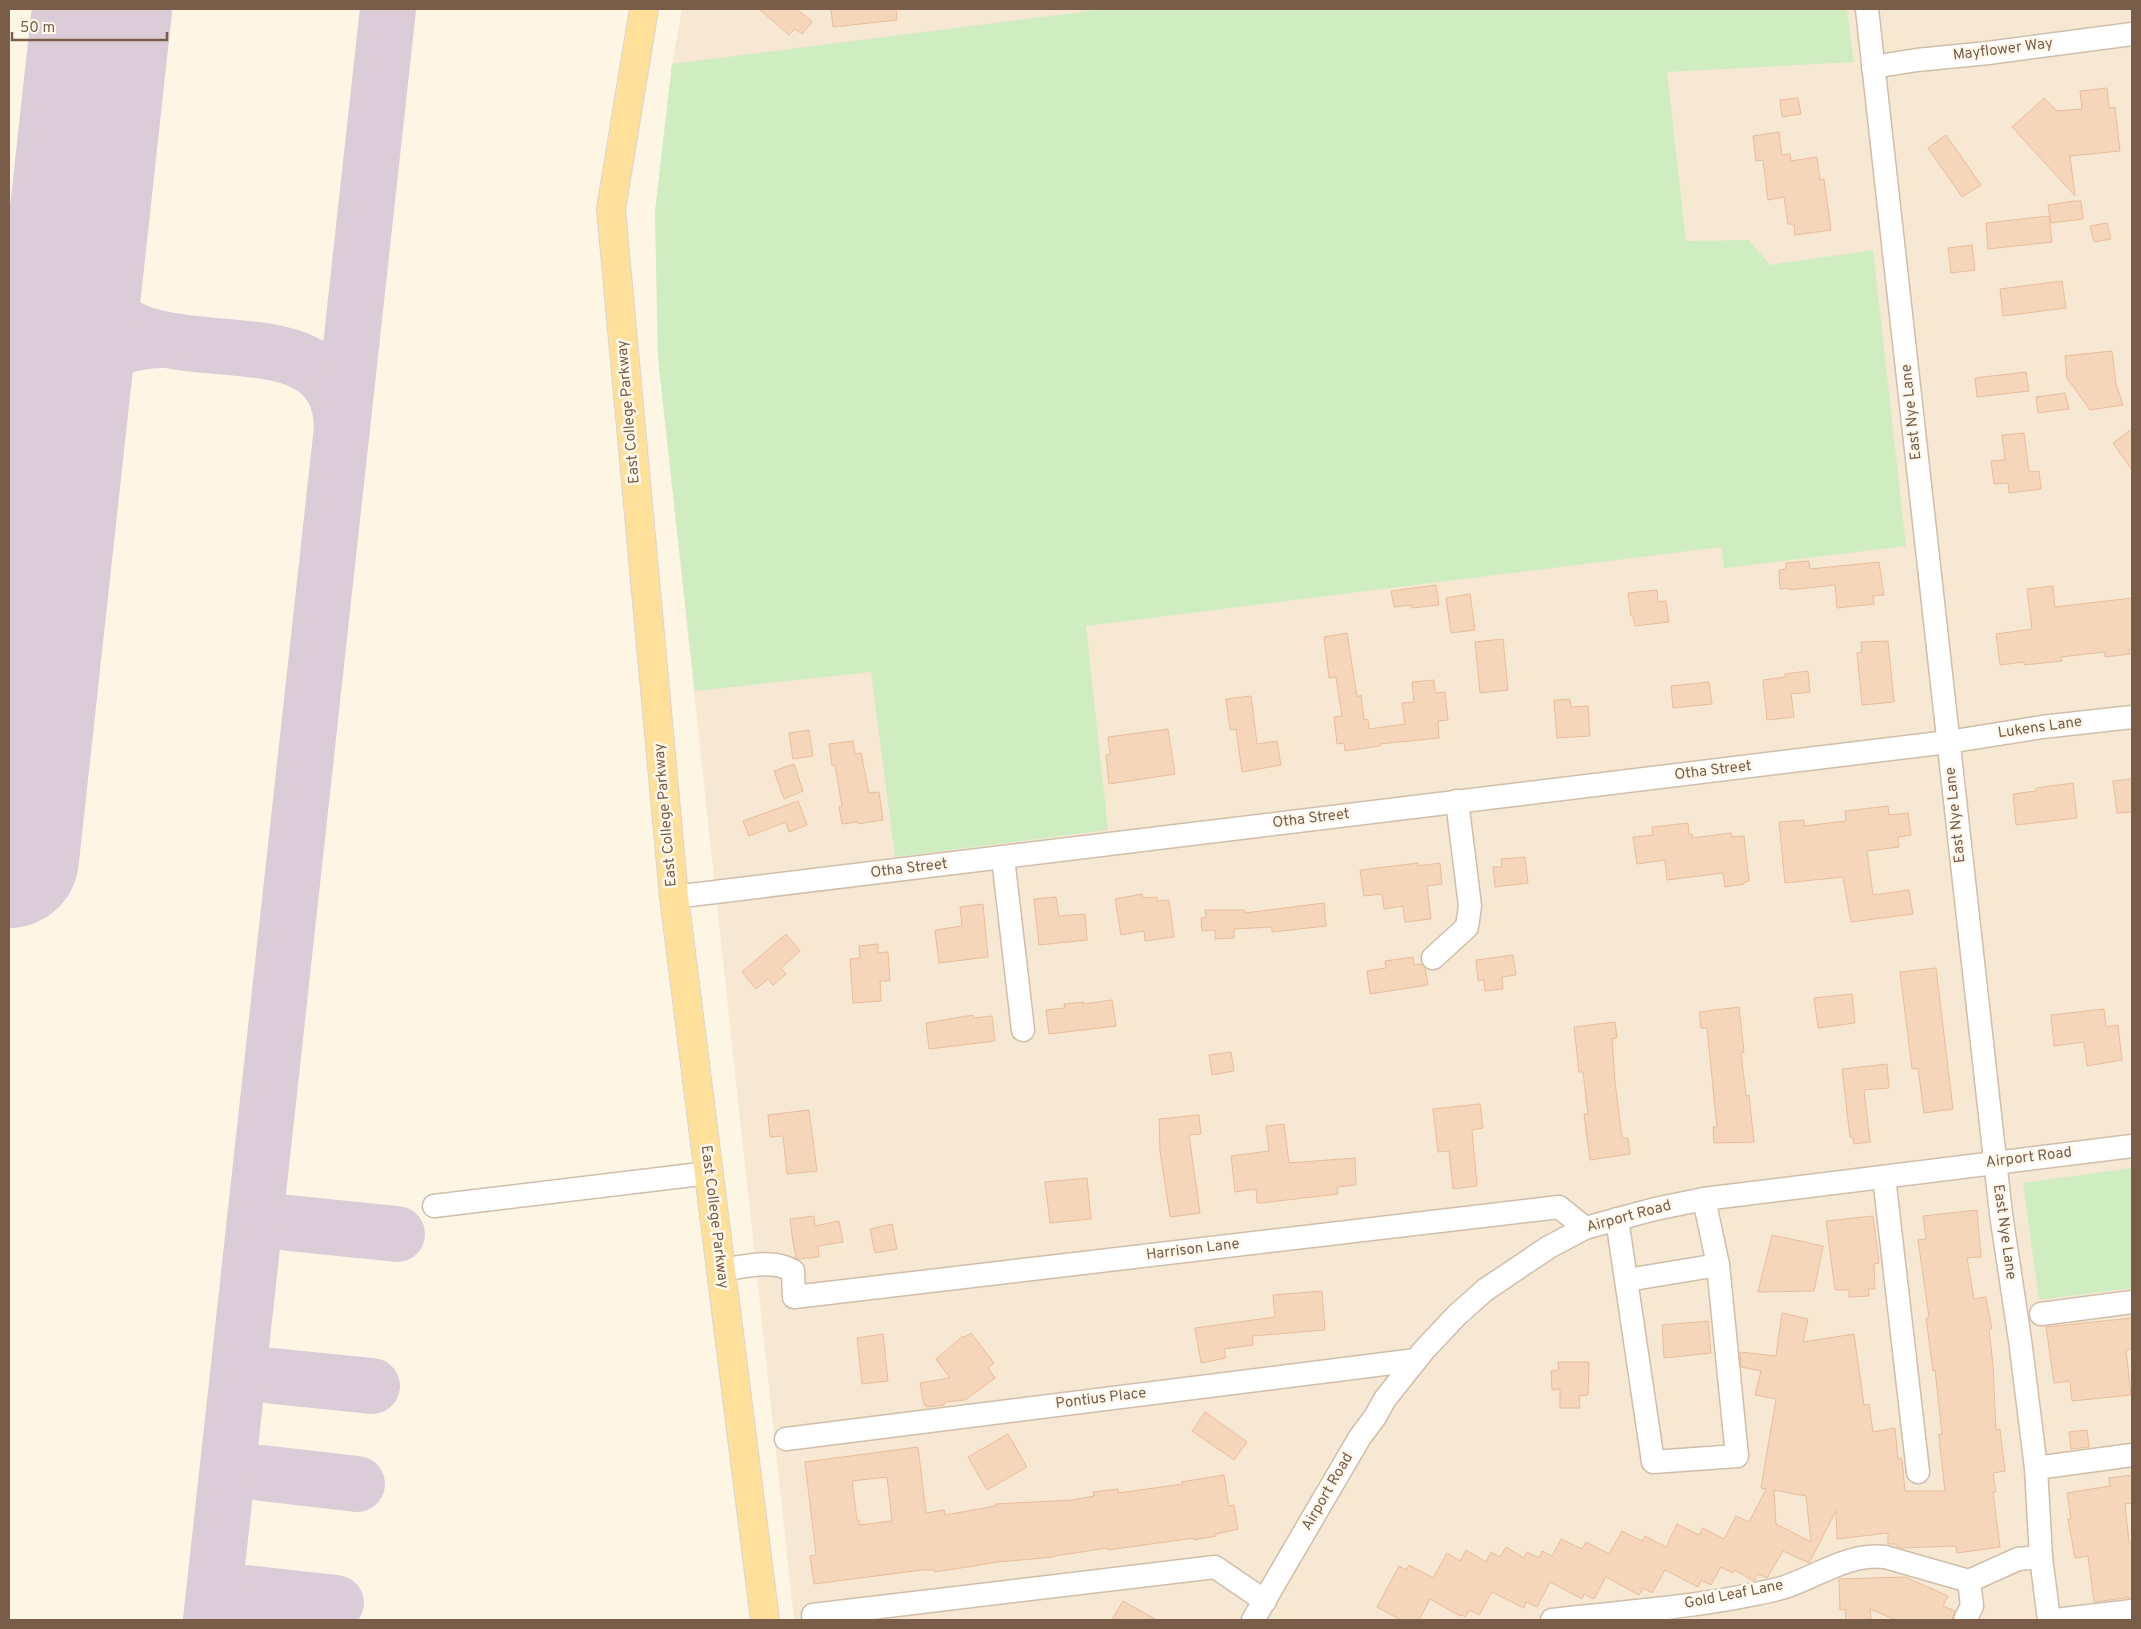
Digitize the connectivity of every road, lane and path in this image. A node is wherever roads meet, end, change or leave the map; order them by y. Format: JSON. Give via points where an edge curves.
{"nodes":[{"id":1,"x":644,"y":9,"type":"edge"},
{"id":2,"x":1867,"y":9,"type":"edge"},
{"id":3,"x":2132,"y":34,"type":"edge"},
{"id":4,"x":1873,"y":67,"type":"junction"},
{"id":5,"x":2132,"y":717,"type":"edge"},
{"id":6,"x":1948,"y":742,"type":"junction"},
{"id":7,"x":1457,"y":801,"type":"junction"},
{"id":8,"x":1003,"y":858,"type":"junction"},
{"id":9,"x":674,"y":897,"type":"junction"},
{"id":10,"x":1433,"y":958,"type":"dead end"},
{"id":11,"x":1023,"y":1030,"type":"dead end"},
{"id":12,"x":2132,"y":1146,"type":"edge"},
{"id":13,"x":1995,"y":1162,"type":"junction"},
{"id":14,"x":709,"y":1173,"type":"junction"},
{"id":15,"x":1884,"y":1177,"type":"junction"},
{"id":16,"x":1704,"y":1198,"type":"junction"},
{"id":17,"x":434,"y":1206,"type":"dead end"},
{"id":18,"x":1617,"y":1219,"type":"junction"},
{"id":19,"x":1585,"y":1228,"type":"junction"},
{"id":20,"x":1718,"y":1265,"type":"junction"},
{"id":21,"x":721,"y":1270,"type":"junction"},
{"id":22,"x":1627,"y":1280,"type":"junction"},
{"id":23,"x":2132,"y":1302,"type":"edge"},
{"id":24,"x":2041,"y":1314,"type":"dead end"},
{"id":25,"x":1416,"y":1360,"type":"junction"},
{"id":26,"x":786,"y":1439,"type":"dead end"},
{"id":27,"x":2132,"y":1455,"type":"edge"},
{"id":28,"x":2036,"y":1468,"type":"junction"},
{"id":29,"x":1918,"y":1472,"type":"dead end"},
{"id":30,"x":2041,"y":1556,"type":"junction"},
{"id":31,"x":1969,"y":1581,"type":"junction"},
{"id":32,"x":1265,"y":1600,"type":"junction"},
{"id":33,"x":921,"y":1611,"type":"edge"},
{"id":34,"x":2132,"y":1611,"type":"edge"},
{"id":35,"x":813,"y":1615,"type":"dead end"},
{"id":36,"x":765,"y":1620,"type":"edge"},
{"id":37,"x":1253,"y":1620,"type":"edge"},
{"id":38,"x":1552,"y":1620,"type":"edge"},
{"id":39,"x":1965,"y":1620,"type":"edge"},
{"id":40,"x":2049,"y":1620,"type":"edge"},
{"id":41,"x":2055,"y":1620,"type":"edge"}],
"edges":[{"from":1,"to":9,"type":"main road","name":"East College Parkway","via":[[611,209]]},
{"from":2,"to":4,"type":"street","name":"East Nye Lane"},
{"from":3,"to":4,"type":"street","name":"Mayflower Way"},
{"from":4,"to":6,"type":"street","name":"East Nye Lane"},
{"from":5,"to":6,"type":"street","name":"Lukens Lane"},
{"from":6,"to":7,"type":"street","name":"Otha Street"},
{"from":6,"to":13,"type":"street","name":"East Nye Lane"},
{"from":7,"to":8,"type":"street","name":"Otha Street"},
{"from":7,"to":10,"type":"street","via":[[1470,906],[1467,927]]},
{"from":8,"to":9,"type":"street","name":"Otha Street"},
{"from":8,"to":11,"type":"street"},
{"from":9,"to":14,"type":"main road","name":"East College Parkway"},
{"from":12,"to":13,"type":"street","name":"Airport Road"},
{"from":13,"to":15,"type":"street","name":"Airport Road"},
{"from":13,"to":28,"type":"street","name":"East Nye Lane"},
{"from":14,"to":17,"type":"street"},
{"from":14,"to":21,"type":"main road","name":"East College Parkway"},
{"from":15,"to":16,"type":"street","name":"Airport Road"},
{"from":15,"to":29,"type":"street"},
{"from":16,"to":18,"type":"street","name":"Airport Road"},
{"from":16,"to":20,"type":"street"},
{"from":18,"to":19,"type":"street","name":"Airport Road"},
{"from":18,"to":22,"type":"street"},
{"from":19,"to":21,"type":"street","name":"Harrison Lane","via":[[1559,1207],[794,1297],[792,1271],[784,1265]]},
{"from":19,"to":25,"type":"street","name":"Airport Road","via":[[1549,1247],[1485,1290]]},
{"from":20,"to":22,"type":"street"},
{"from":20,"to":22,"type":"street","via":[[1737,1456],[1653,1462]]},
{"from":21,"to":36,"type":"main road","name":"East College Parkway"},
{"from":23,"to":24,"type":"street"},
{"from":25,"to":26,"type":"street","name":"Pontius Place"},
{"from":25,"to":32,"type":"street","name":"Airport Road","via":[[1360,1437]]},
{"from":27,"to":28,"type":"street"},
{"from":28,"to":30,"type":"street","name":"East Nye Lane"},
{"from":30,"to":31,"type":"street","via":[[2018,1559]]},
{"from":30,"to":40,"type":"street","name":"East Nye Lane"},
{"from":31,"to":38,"type":"street","name":"Gold Leaf Lane","via":[[1871,1556],[1842,1563],[1785,1587],[1757,1594]]},
{"from":31,"to":39,"type":"street","via":[[1972,1606]]},
{"from":32,"to":33,"type":"street","via":[[1215,1567]]},
{"from":32,"to":37,"type":"street","name":"Airport Road"},
{"from":33,"to":35,"type":"street"},
{"from":34,"to":41,"type":"street"}]}
